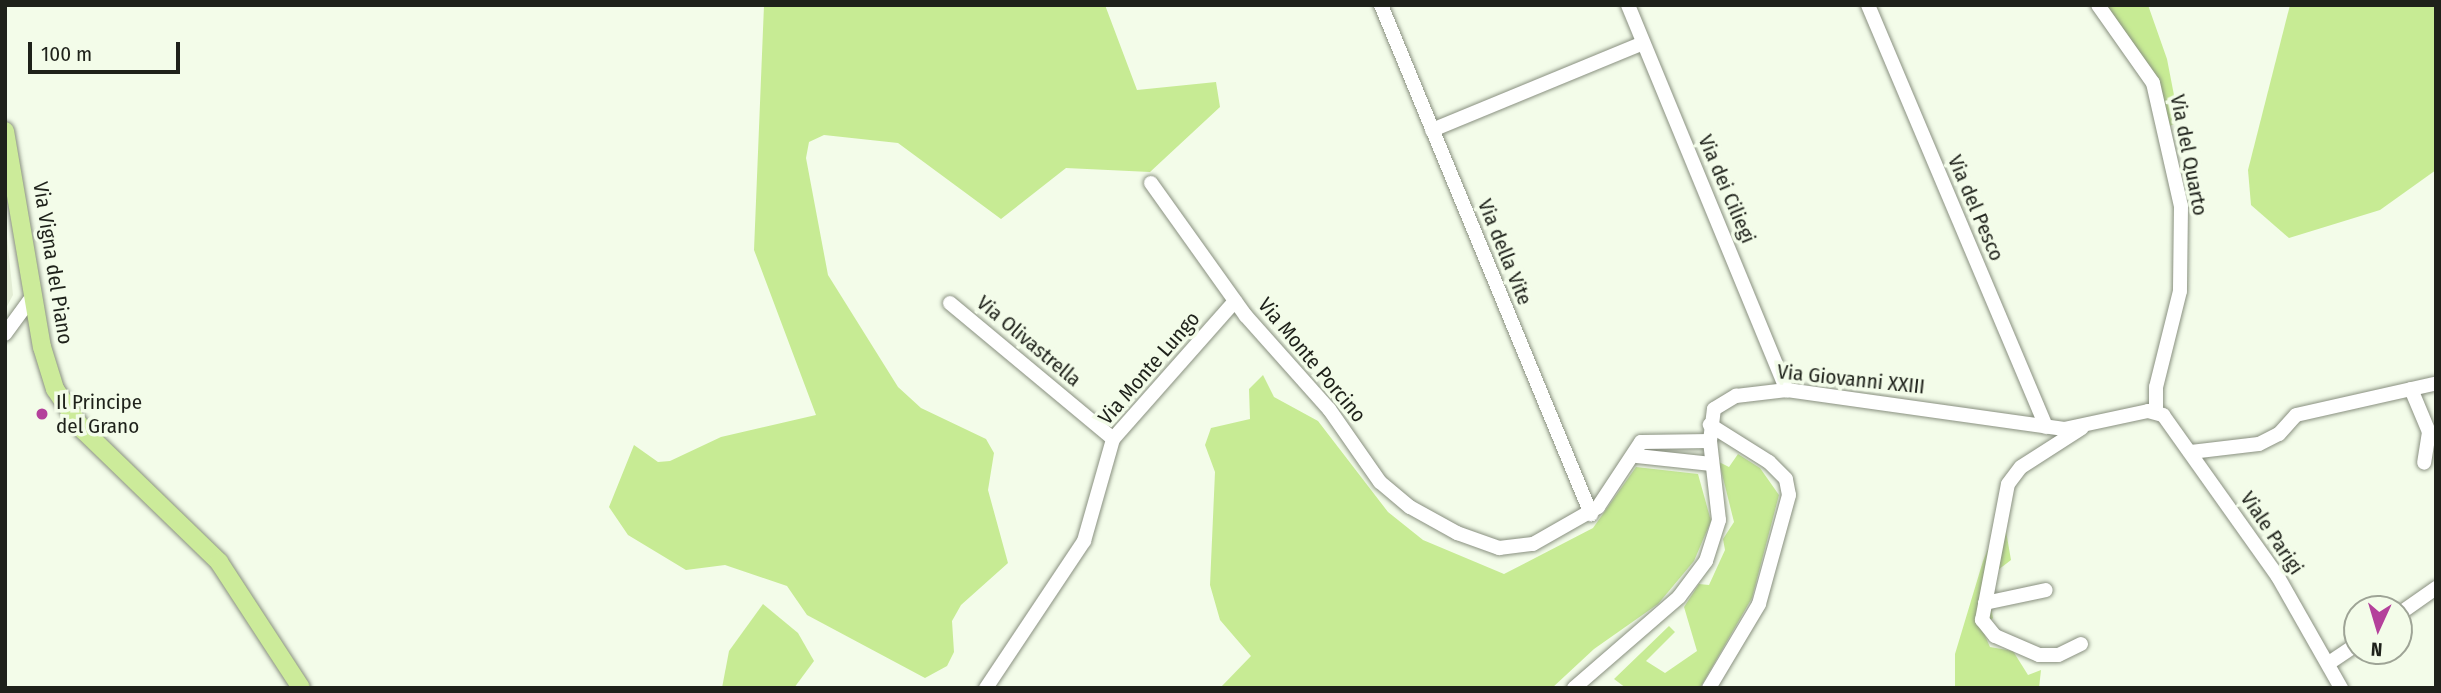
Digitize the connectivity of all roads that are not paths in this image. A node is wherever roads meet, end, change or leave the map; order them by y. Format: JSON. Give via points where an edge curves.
{"nodes":[{"id":1,"x":1381,"y":5,"type":"edge"},
{"id":2,"x":1628,"y":5,"type":"edge"},
{"id":3,"x":1868,"y":5,"type":"edge"},
{"id":4,"x":2098,"y":5,"type":"edge"},
{"id":5,"x":1643,"y":43,"type":"junction"},
{"id":6,"x":5,"y":131,"type":"edge"},
{"id":7,"x":1432,"y":131,"type":"junction"},
{"id":8,"x":1151,"y":183,"type":"dead end"},
{"id":9,"x":32,"y":297,"type":"junction"},
{"id":10,"x":1235,"y":301,"type":"junction"},
{"id":11,"x":950,"y":303,"type":"dead end"},
{"id":12,"x":5,"y":334,"type":"edge"},
{"id":13,"x":2434,"y":384,"type":"edge"},
{"id":14,"x":2412,"y":389,"type":"junction"},
{"id":15,"x":1787,"y":390,"type":"junction"},
{"id":16,"x":2156,"y":411,"type":"junction"},
{"id":17,"x":1710,"y":425,"type":"junction"},
{"id":18,"x":2046,"y":427,"type":"junction"},
{"id":19,"x":2083,"y":428,"type":"junction"},
{"id":20,"x":1113,"y":439,"type":"junction"},
{"id":21,"x":1710,"y":440,"type":"junction"},
{"id":22,"x":2191,"y":452,"type":"junction"},
{"id":23,"x":1637,"y":456,"type":"junction"},
{"id":24,"x":2424,"y":463,"type":"dead end"},
{"id":25,"x":1712,"y":464,"type":"junction"},
{"id":26,"x":1591,"y":514,"type":"junction"},
{"id":27,"x":2436,"y":588,"type":"edge"},
{"id":28,"x":2046,"y":590,"type":"dead end"},
{"id":29,"x":1984,"y":603,"type":"junction"},
{"id":30,"x":2413,"y":604,"type":"edge"},
{"id":31,"x":2081,"y":644,"type":"dead end"},
{"id":32,"x":2343,"y":654,"type":"edge"},
{"id":33,"x":2329,"y":663,"type":"junction"},
{"id":34,"x":301,"y":688,"type":"edge"},
{"id":35,"x":986,"y":688,"type":"edge"},
{"id":36,"x":1574,"y":688,"type":"edge"},
{"id":37,"x":1709,"y":688,"type":"edge"},
{"id":38,"x":2341,"y":688,"type":"edge"}],
"edges":[{"from":1,"to":7,"type":"street","name":"Via della Vite"},
{"from":2,"to":5,"type":"street","name":"Via dei Ciliegi"},
{"from":3,"to":18,"type":"street","name":"Via del Pesco"},
{"from":4,"to":16,"type":"street","name":"Via del Quarto","via":[[2152,83],[2180,201],[2180,290],[2156,387]]},
{"from":5,"to":7,"type":"street"},
{"from":5,"to":15,"type":"street","name":"Via dei Ciliegi"},
{"from":6,"to":9,"type":"main road","name":"Via Vigna del Piano","via":[[24,218]]},
{"from":7,"to":26,"type":"street","name":"Via della Vite"},
{"from":8,"to":10,"type":"street","name":"Via Monte Porcino"},
{"from":9,"to":12,"type":"street"},
{"from":9,"to":34,"type":"main road","name":"Via Vigna del Piano","via":[[46,364],[70,414],[212,554]]},
{"from":10,"to":20,"type":"street","name":"Via Monte Lungo"},
{"from":10,"to":26,"type":"street","name":"Via Monte Porcino","via":[[1329,409],[1380,482],[1419,513],[1469,539],[1506,549],[1544,540]]},
{"from":11,"to":20,"type":"street","name":"Via Olivastrella"},
{"from":13,"to":14,"type":"street"},
{"from":14,"to":22,"type":"street","via":[[2296,415],[2279,434],[2251,446]]},
{"from":14,"to":24,"type":"street","via":[[2429,432]]},
{"from":15,"to":17,"type":"street","name":"Via Giovanni XXIII","via":[[1724,400],[1714,409]]},
{"from":15,"to":18,"type":"street","name":"Via Giovanni XXIII"},
{"from":16,"to":19,"type":"street","name":"Via Giovanni XXIII"},
{"from":16,"to":22,"type":"street","name":"Viale Parigi","via":[[2168,419]]},
{"from":17,"to":21,"type":"street"},
{"from":17,"to":37,"type":"street","via":[[1769,462],[1786,479],[1790,495],[1759,604]]},
{"from":18,"to":19,"type":"street","name":"Via Giovanni XXIII"},
{"from":19,"to":29,"type":"street","via":[[2014,474]]},
{"from":20,"to":35,"type":"street","name":"Via Monte Lungo","via":[[1084,541]]},
{"from":21,"to":23,"type":"street","name":"Via Monte Porcino","via":[[1647,440],[1636,448]]},
{"from":21,"to":25,"type":"street"},
{"from":22,"to":33,"type":"street","name":"Viale Parigi","via":[[2278,577]]},
{"from":23,"to":25,"type":"street"},
{"from":23,"to":26,"type":"street","name":"Via Monte Porcino"},
{"from":25,"to":36,"type":"street","via":[[1719,520],[1701,569],[1674,602]]},
{"from":27,"to":30,"type":"street"},
{"from":28,"to":29,"type":"street"},
{"from":29,"to":31,"type":"street","via":[[1986,629],[2014,645],[2049,656]]},
{"from":32,"to":33,"type":"street"},
{"from":33,"to":38,"type":"street","name":"Viale Parigi"}]}
